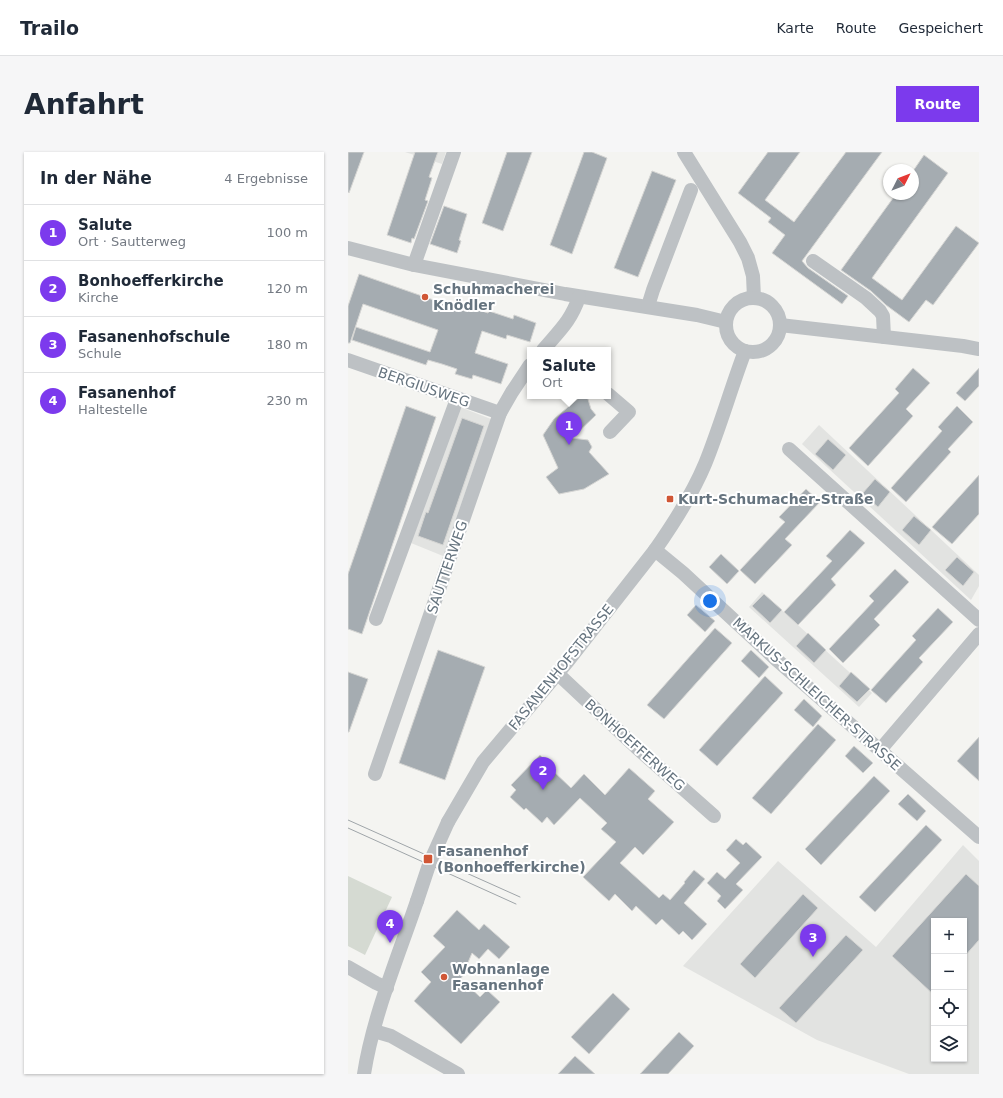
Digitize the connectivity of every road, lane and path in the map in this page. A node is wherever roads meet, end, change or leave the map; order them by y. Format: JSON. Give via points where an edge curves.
{"nodes":[{"id":1,"x":454,"y":152,"type":"edge"},
{"id":2,"x":684,"y":152,"type":"edge"},
{"id":3,"x":691,"y":190,"type":"dead end"},
{"id":4,"x":348,"y":249,"type":"edge"},
{"id":5,"x":813,"y":261,"type":"dead end"},
{"id":6,"x":414,"y":264,"type":"junction"},
{"id":7,"x":579,"y":297,"type":"junction"},
{"id":8,"x":754,"y":298,"type":"junction"},
{"id":9,"x":648,"y":306,"type":"junction"},
{"id":10,"x":726,"y":322,"type":"junction"},
{"id":11,"x":780,"y":325,"type":"junction"},
{"id":12,"x":884,"y":336,"type":"junction"},
{"id":13,"x":551,"y":347,"type":"edge"},
{"id":14,"x":979,"y":349,"type":"edge"},
{"id":15,"x":745,"y":351,"type":"junction"},
{"id":16,"x":348,"y":360,"type":"edge"},
{"id":17,"x":527,"y":370,"type":"edge"},
{"id":18,"x":611,"y":397,"type":"edge"},
{"id":19,"x":457,"y":399,"type":"junction"},
{"id":20,"x":500,"y":414,"type":"junction"},
{"id":21,"x":610,"y":432,"type":"dead end"},
{"id":22,"x":789,"y":449,"type":"dead end"},
{"id":23,"x":655,"y":550,"type":"junction"},
{"id":24,"x":376,"y":619,"type":"dead end"},
{"id":25,"x":979,"y":620,"type":"edge"},
{"id":26,"x":979,"y":634,"type":"edge"},
{"id":27,"x":557,"y":674,"type":"junction"},
{"id":28,"x":880,"y":750,"type":"junction"},
{"id":29,"x":375,"y":774,"type":"dead end"},
{"id":30,"x":714,"y":816,"type":"dead end"},
{"id":31,"x":979,"y":837,"type":"edge"},
{"id":32,"x":348,"y":967,"type":"edge"},
{"id":33,"x":387,"y":988,"type":"junction"},
{"id":34,"x":374,"y":1031,"type":"junction"},
{"id":35,"x":364,"y":1074,"type":"edge"},
{"id":36,"x":458,"y":1074,"type":"edge"}],
"edges":[{"from":1,"to":6,"type":"street"},
{"from":2,"to":8,"type":"street","via":[[748,258],[753,276]]},
{"from":3,"to":9,"type":"street"},
{"from":4,"to":6,"type":"street"},
{"from":5,"to":12,"type":"street","via":[[866,298],[880,311],[883,316]]},
{"from":6,"to":7,"type":"street"},
{"from":7,"to":9,"type":"street"},
{"from":7,"to":13,"type":"street","via":[[574,311]]},
{"from":8,"to":10,"type":"street","via":[[746,299],[732,307]]},
{"from":8,"to":11,"type":"street","via":[[766,302],[775,309]]},
{"from":9,"to":10,"type":"street"},
{"from":10,"to":15,"type":"street","via":[[730,340]]},
{"from":11,"to":12,"type":"street"},
{"from":11,"to":15,"type":"street","via":[[775,341],[769,347],[762,351]]},
{"from":12,"to":14,"type":"street"},
{"from":15,"to":23,"type":"street","name":"FASANENHOFSTRASSE","via":[[705,465],[687,500]]},
{"from":16,"to":19,"type":"street","name":"BERGIUSWEG"},
{"from":17,"to":20,"type":"street","name":"SAUTTERWEG"},
{"from":18,"to":21,"type":"street","via":[[629,412]]},
{"from":19,"to":20,"type":"street","name":"BERGIUSWEG"},
{"from":19,"to":24,"type":"street"},
{"from":20,"to":29,"type":"street","name":"SAUTTERWEG"},
{"from":22,"to":25,"type":"street"},
{"from":23,"to":27,"type":"street","name":"FASANENHOFSTRASSE"},
{"from":23,"to":28,"type":"street","name":"MARKUS-SCHLEICHER-STRASSE"},
{"from":26,"to":28,"type":"street"},
{"from":27,"to":30,"type":"street","name":"BONHOEFFERWEG"},
{"from":27,"to":33,"type":"street","name":"FASANENHOFSTRASSE","bridge":true,"via":[[483,762],[448,822],[430,862]]},
{"from":28,"to":31,"type":"street","name":"MARKUS-SCHLEICHER-STRASSE"},
{"from":32,"to":33,"type":"street"},
{"from":33,"to":34,"type":"street","name":"FASANENHOFSTRASSE"},
{"from":34,"to":35,"type":"street","name":"FASANENHOFSTRASSE"},
{"from":34,"to":36,"type":"street","via":[[391,1036]]}]}
